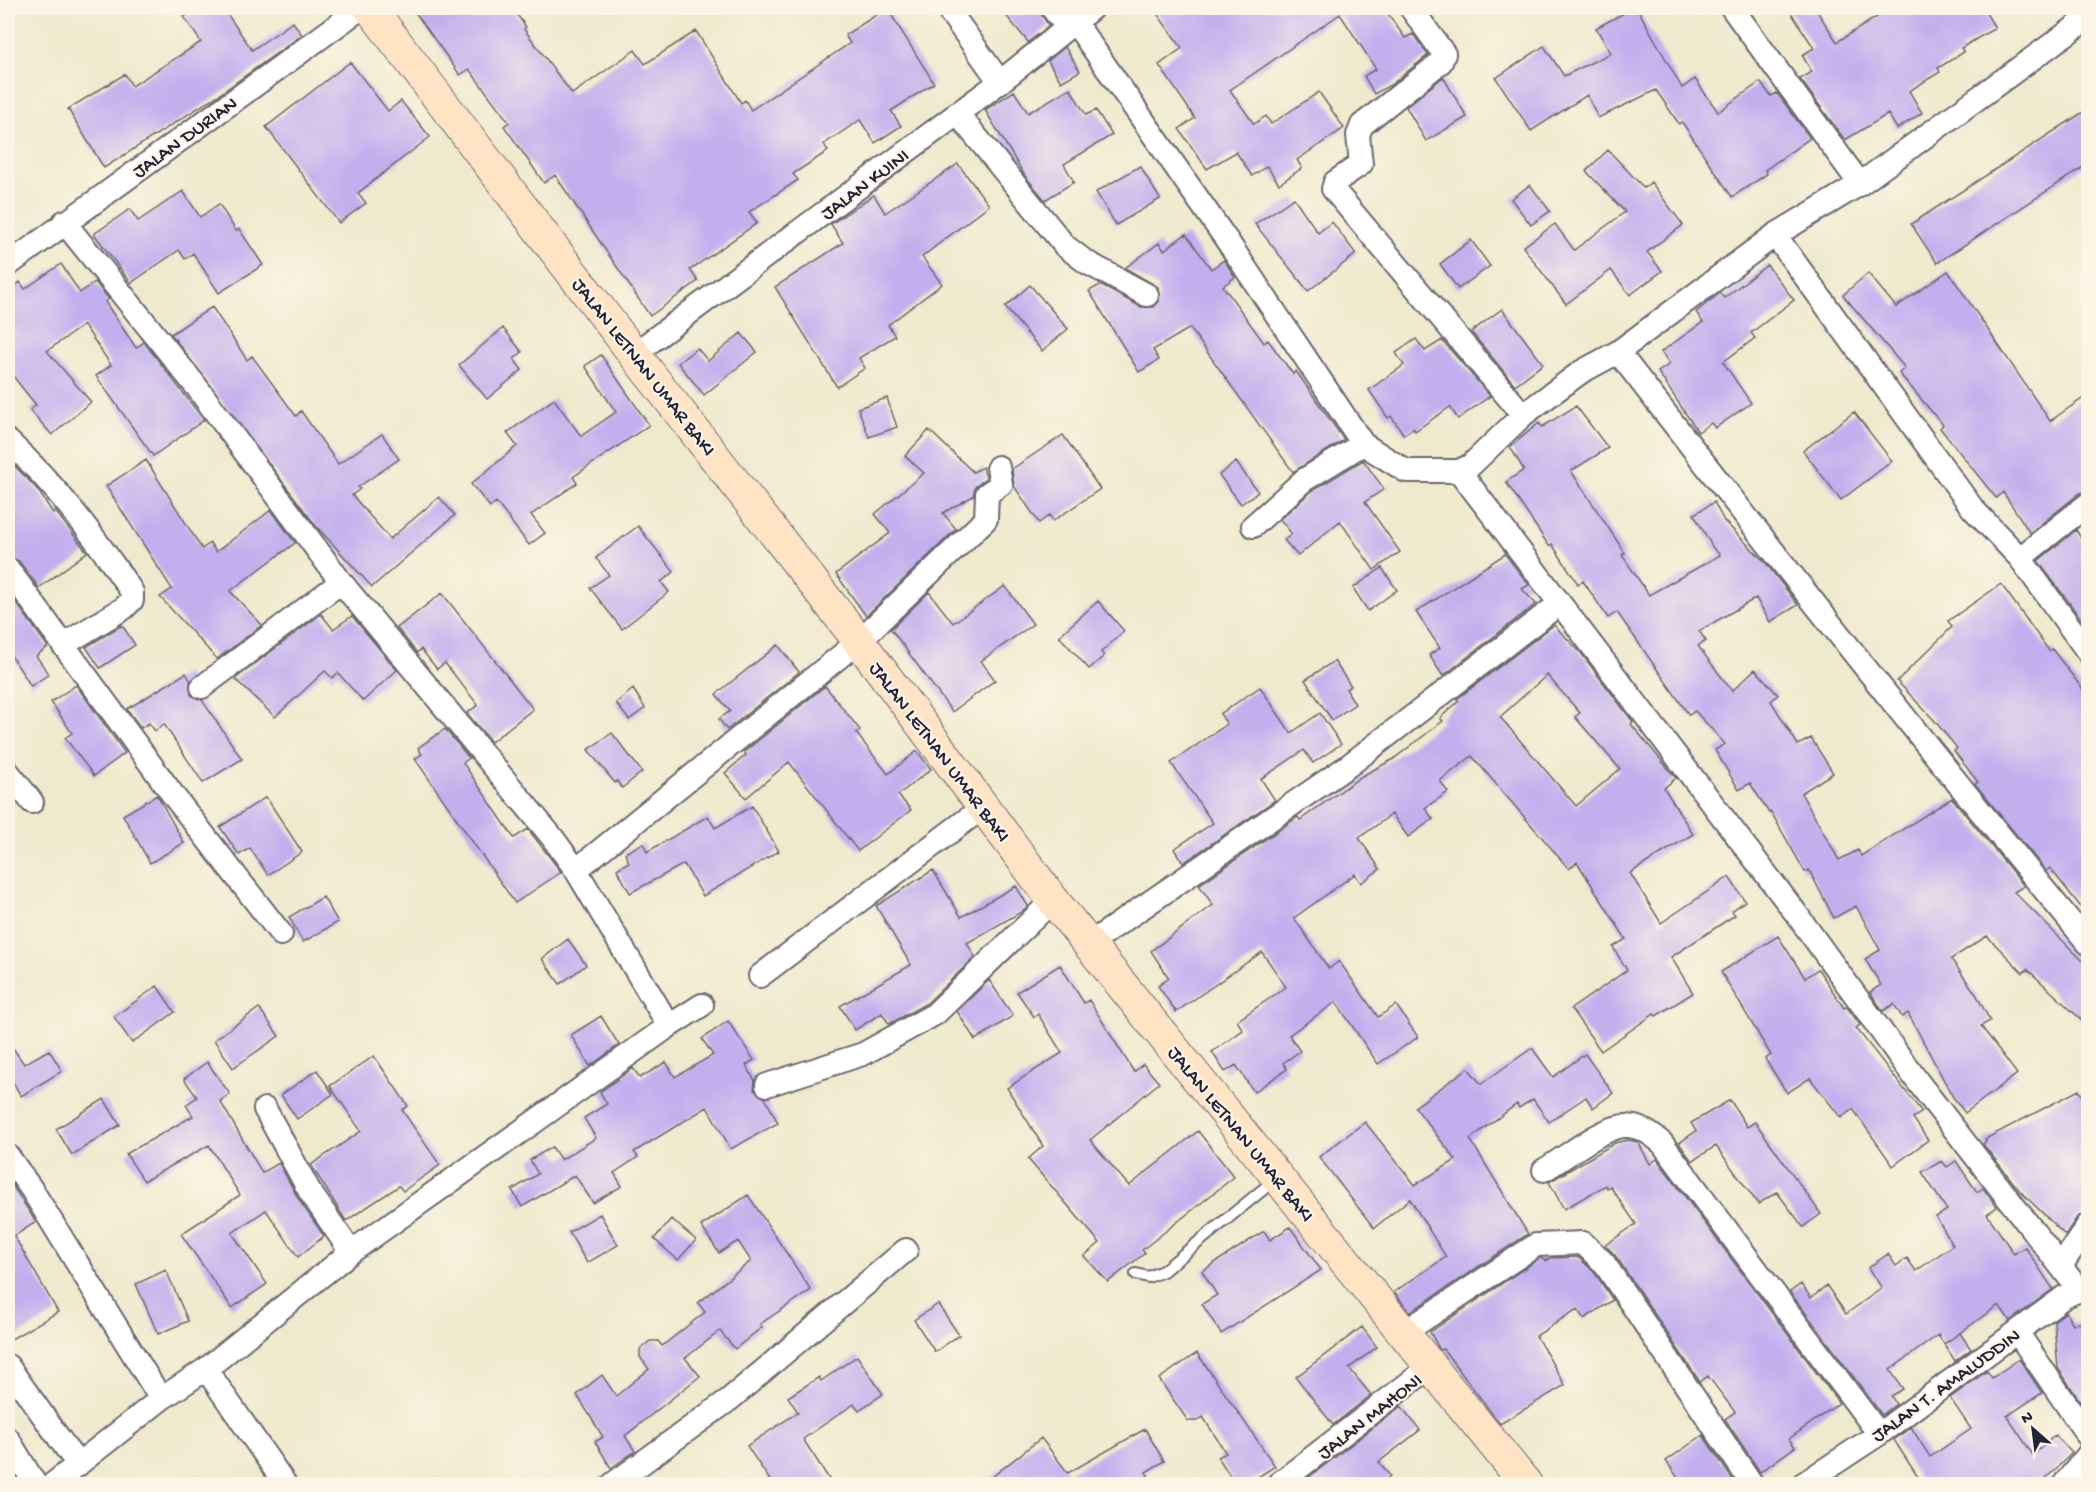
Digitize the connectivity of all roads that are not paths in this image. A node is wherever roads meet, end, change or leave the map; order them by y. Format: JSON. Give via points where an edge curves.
{"nodes":[{"id":1,"x":361,"y":8,"type":"edge"},
{"id":2,"x":370,"y":8,"type":"edge"},
{"id":3,"x":947,"y":8,"type":"edge"},
{"id":4,"x":1052,"y":8,"type":"edge"},
{"id":5,"x":1412,"y":8,"type":"edge"},
{"id":6,"x":1732,"y":8,"type":"edge"},
{"id":7,"x":1078,"y":18,"type":"edge"},
{"id":8,"x":2088,"y":18,"type":"edge"},
{"id":9,"x":1000,"y":82,"type":"junction"},
{"id":10,"x":957,"y":113,"type":"junction"},
{"id":11,"x":1860,"y":184,"type":"junction"},
{"id":12,"x":64,"y":222,"type":"junction"},
{"id":13,"x":1775,"y":235,"type":"junction"},
{"id":14,"x":8,"y":265,"type":"edge"},
{"id":15,"x":1147,"y":295,"type":"dead end"},
{"id":16,"x":1618,"y":352,"type":"junction"},
{"id":17,"x":634,"y":354,"type":"junction"},
{"id":18,"x":1523,"y":415,"type":"junction"},
{"id":19,"x":8,"y":441,"type":"edge"},
{"id":20,"x":1363,"y":444,"type":"junction"},
{"id":21,"x":998,"y":467,"type":"dead end"},
{"id":22,"x":1459,"y":471,"type":"junction"},
{"id":23,"x":2088,"y":504,"type":"edge"},
{"id":24,"x":1252,"y":526,"type":"dead end"},
{"id":25,"x":2020,"y":558,"type":"junction"},
{"id":26,"x":8,"y":569,"type":"edge"},
{"id":27,"x":341,"y":582,"type":"junction"},
{"id":28,"x":1559,"y":604,"type":"junction"},
{"id":29,"x":859,"y":641,"type":"junction"},
{"id":30,"x":63,"y":645,"type":"junction"},
{"id":31,"x":2088,"y":652,"type":"edge"},
{"id":32,"x":202,"y":687,"type":"dead end"},
{"id":33,"x":8,"y":772,"type":"edge"},
{"id":34,"x":32,"y":802,"type":"dead end"},
{"id":35,"x":982,"y":808,"type":"junction"},
{"id":36,"x":576,"y":870,"type":"junction"},
{"id":37,"x":1053,"y":900,"type":"junction"},
{"id":38,"x":281,"y":934,"type":"dead end"},
{"id":39,"x":2088,"y":943,"type":"edge"},
{"id":40,"x":1089,"y":944,"type":"junction"},
{"id":41,"x":760,"y":976,"type":"dead end"},
{"id":42,"x":702,"y":1005,"type":"dead end"},
{"id":43,"x":669,"y":1026,"type":"junction"},
{"id":44,"x":767,"y":1085,"type":"dead end"},
{"id":45,"x":265,"y":1109,"type":"dead end"},
{"id":46,"x":8,"y":1156,"type":"edge"},
{"id":47,"x":1544,"y":1170,"type":"dead end"},
{"id":48,"x":1278,"y":1178,"type":"junction"},
{"id":49,"x":2088,"y":1225,"type":"edge"},
{"id":50,"x":906,"y":1250,"type":"dead end"},
{"id":51,"x":351,"y":1252,"type":"junction"},
{"id":52,"x":2061,"y":1266,"type":"junction"},
{"id":53,"x":1136,"y":1274,"type":"dead end"},
{"id":54,"x":2084,"y":1290,"type":"edge"},
{"id":55,"x":2017,"y":1332,"type":"junction"},
{"id":56,"x":1403,"y":1333,"type":"junction"},
{"id":57,"x":8,"y":1366,"type":"edge"},
{"id":58,"x":1431,"y":1367,"type":"junction"},
{"id":59,"x":206,"y":1369,"type":"junction"},
{"id":60,"x":161,"y":1399,"type":"junction"},
{"id":61,"x":1879,"y":1434,"type":"junction"},
{"id":62,"x":2088,"y":1436,"type":"edge"},
{"id":63,"x":8,"y":1439,"type":"edge"},
{"id":64,"x":2088,"y":1455,"type":"edge"},
{"id":65,"x":78,"y":1465,"type":"junction"},
{"id":66,"x":2065,"y":1483,"type":"edge"},
{"id":67,"x":35,"y":1485,"type":"edge"},
{"id":68,"x":53,"y":1485,"type":"edge"},
{"id":69,"x":285,"y":1485,"type":"edge"},
{"id":70,"x":613,"y":1485,"type":"edge"},
{"id":71,"x":1278,"y":1485,"type":"edge"},
{"id":72,"x":1526,"y":1485,"type":"edge"},
{"id":73,"x":1752,"y":1485,"type":"edge"},
{"id":74,"x":1803,"y":1485,"type":"edge"}],
"edges":[{"from":1,"to":12,"type":"street","name":"JALAN DURIAN"},
{"from":2,"to":17,"type":"street","name":"JALAN LETNAN UMAR BAKI"},
{"from":3,"to":9,"type":"street"},
{"from":4,"to":7,"type":"street"},
{"from":5,"to":18,"type":"street","via":[[1444,54],[1441,62],[1362,125],[1358,135],[1361,164],[1335,182],[1333,189]]},
{"from":6,"to":11,"type":"street"},
{"from":7,"to":9,"type":"street","name":"JALAN KUINI"},
{"from":7,"to":20,"type":"street"},
{"from":8,"to":11,"type":"street"},
{"from":9,"to":10,"type":"street","name":"JALAN KUINI"},
{"from":10,"to":15,"type":"street","via":[[1065,246]]},
{"from":10,"to":17,"type":"street","name":"JALAN KUINI"},
{"from":11,"to":13,"type":"street"},
{"from":12,"to":14,"type":"street","name":"JALAN DURIAN"},
{"from":12,"to":27,"type":"street","via":[[196,386]]},
{"from":13,"to":16,"type":"street"},
{"from":13,"to":25,"type":"street","via":[[1973,509]]},
{"from":16,"to":18,"type":"street","via":[[1581,372]]},
{"from":16,"to":39,"type":"street","via":[[1831,627]]},
{"from":17,"to":29,"type":"street","name":"JALAN LETNAN UMAR BAKI"},
{"from":18,"to":22,"type":"street","via":[[1471,465]]},
{"from":19,"to":30,"type":"street","via":[[45,475],[95,536],[132,592],[132,600],[124,608]]},
{"from":20,"to":22,"type":"street","via":[[1406,471]]},
{"from":20,"to":24,"type":"street","via":[[1304,480]]},
{"from":21,"to":29,"type":"street","via":[[1001,484],[987,494],[986,519]]},
{"from":22,"to":28,"type":"street"},
{"from":23,"to":25,"type":"street"},
{"from":25,"to":31,"type":"street"},
{"from":26,"to":30,"type":"street"},
{"from":27,"to":32,"type":"street"},
{"from":27,"to":36,"type":"street"},
{"from":28,"to":40,"type":"street","via":[[1348,766]]},
{"from":28,"to":52,"type":"street"},
{"from":29,"to":35,"type":"street","name":"JALAN LETNAN UMAR BAKI"},
{"from":29,"to":36,"type":"street"},
{"from":30,"to":38,"type":"street"},
{"from":33,"to":34,"type":"street"},
{"from":35,"to":37,"type":"street","name":"JALAN LETNAN UMAR BAKI"},
{"from":35,"to":41,"type":"street"},
{"from":36,"to":43,"type":"street"},
{"from":37,"to":40,"type":"street","name":"JALAN LETNAN UMAR BAKI"},
{"from":37,"to":44,"type":"street","via":[[935,1014],[863,1054]]},
{"from":40,"to":48,"type":"street","name":"JALAN LETNAN UMAR BAKI"},
{"from":42,"to":43,"type":"street"},
{"from":43,"to":51,"type":"street"},
{"from":45,"to":51,"type":"street","via":[[310,1192]]},
{"from":46,"to":60,"type":"street"},
{"from":47,"to":61,"type":"street","via":[[1623,1126],[1651,1134],[1662,1143]]},
{"from":48,"to":53,"type":"lane","via":[[1163,1271],[1148,1277]]},
{"from":48,"to":56,"type":"street","name":"JALAN LETNAN UMAR BAKI"},
{"from":49,"to":52,"type":"street"},
{"from":50,"to":70,"type":"street","via":[[730,1399]]},
{"from":51,"to":59,"type":"street"},
{"from":52,"to":54,"type":"street"},
{"from":54,"to":55,"type":"street","name":"JALAN T. AMALUDDIN"},
{"from":55,"to":61,"type":"street","name":"JALAN T. AMALUDDIN"},
{"from":55,"to":62,"type":"street"},
{"from":56,"to":58,"type":"street","name":"JALAN LETNAN UMAR BAKI"},
{"from":56,"to":73,"type":"street","via":[[1536,1245],[1583,1243],[1604,1263]]},
{"from":57,"to":65,"type":"street"},
{"from":58,"to":71,"type":"street","name":"JALAN MAHONI"},
{"from":58,"to":72,"type":"street","name":"JALAN LETNAN UMAR BAKI"},
{"from":59,"to":60,"type":"street"},
{"from":59,"to":69,"type":"street"},
{"from":60,"to":65,"type":"street"},
{"from":61,"to":74,"type":"street","name":"JALAN T. AMALUDDIN"},
{"from":63,"to":67,"type":"street"},
{"from":64,"to":66,"type":"street"},
{"from":65,"to":68,"type":"street"}]}
